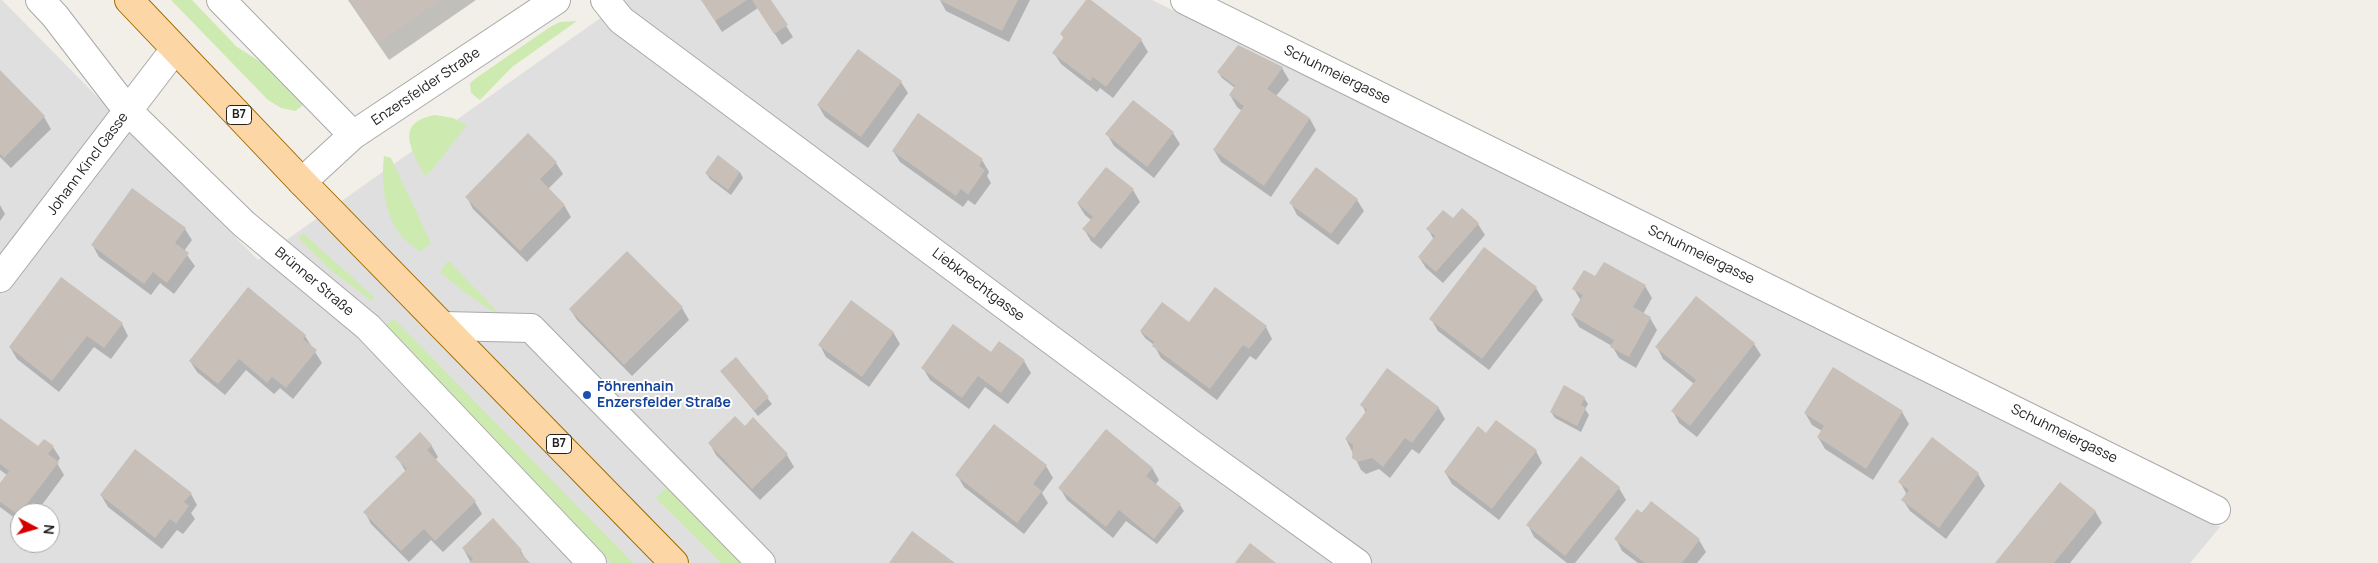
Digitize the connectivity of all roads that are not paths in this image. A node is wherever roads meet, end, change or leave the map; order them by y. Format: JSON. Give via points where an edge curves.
{"nodes":[{"id":1,"x":128,"y":0,"type":"edge"},
{"id":2,"x":221,"y":0,"type":"edge"},
{"id":3,"x":556,"y":0,"type":"edge"},
{"id":4,"x":605,"y":0,"type":"edge"},
{"id":5,"x":1185,"y":0,"type":"edge"},
{"id":6,"x":48,"y":8,"type":"edge"},
{"id":7,"x":175,"y":50,"type":"junction"},
{"id":8,"x":128,"y":111,"type":"junction"},
{"id":9,"x":353,"y":135,"type":"junction"},
{"id":10,"x":302,"y":182,"type":"junction"},
{"id":11,"x":0,"y":278,"type":"edge"},
{"id":12,"x":443,"y":326,"type":"junction"},
{"id":13,"x":2216,"y":510,"type":"dead end"},
{"id":14,"x":592,"y":563,"type":"edge"},
{"id":15,"x":674,"y":563,"type":"edge"},
{"id":16,"x":761,"y":563,"type":"edge"},
{"id":17,"x":1357,"y":563,"type":"edge"}],
"edges":[{"from":1,"to":7,"type":"main road","number":"B7"},
{"from":2,"to":9,"type":"street"},
{"from":3,"to":9,"type":"street","name":"Enzersfelder Straße"},
{"from":4,"to":17,"type":"street","name":"Liebknechtgasse","via":[[621,20],[1194,446]]},
{"from":5,"to":13,"type":"street","name":"Schuhmeiergasse"},
{"from":6,"to":8,"type":"street","name":"Brünner Straße"},
{"from":7,"to":8,"type":"street","name":"Johann Kincl Gasse"},
{"from":7,"to":10,"type":"main road","number":"B7"},
{"from":8,"to":11,"type":"street","name":"Johann Kincl Gasse"},
{"from":8,"to":14,"type":"street","name":"Brünner Straße","via":[[244,224],[368,327]]},
{"from":9,"to":10,"type":"street","name":"Enzersfelder Straße"},
{"from":10,"to":12,"type":"main road","number":"B7"},
{"from":12,"to":15,"type":"main road","number":"B7"},
{"from":12,"to":16,"type":"street","via":[[531,328]]}]}
